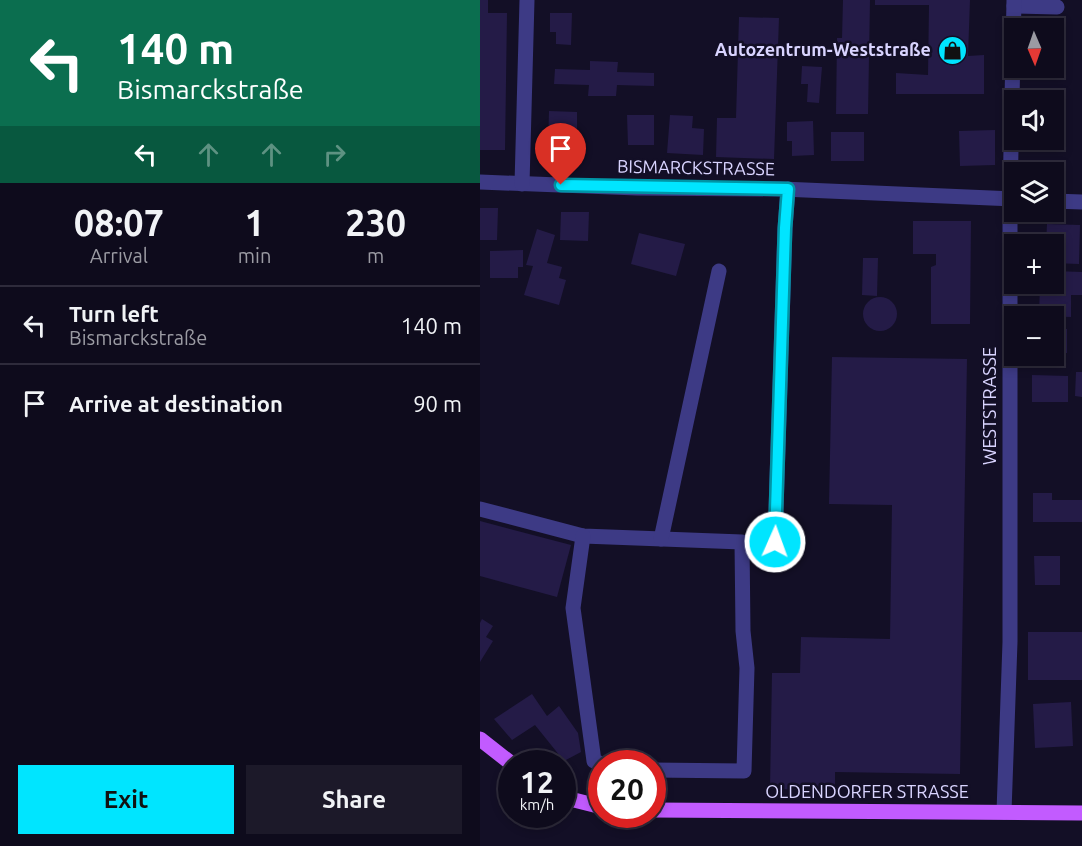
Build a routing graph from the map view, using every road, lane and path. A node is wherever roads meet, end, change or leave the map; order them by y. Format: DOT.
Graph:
graph roads {
  1 [pos="527,0"];
  2 [pos="1014,3"];
  3 [pos="1057,8"];
  4 [pos="1012,162"];
  5 [pos="480,182"];
  6 [pos="522,184"];
  7 [pos="788,189"];
  8 [pos="1004,199"];
  9 [pos="1064,201"];
  10 [pos="1082,202"];
  11 [pos="1012,222"];
  12 [pos="719,271"];
  13 [pos="480,509"];
  14 [pos="583,536"];
  15 [pos="661,538"];
  16 [pos="775,542"];
  17 [pos="480,739"];
  18 [pos="592,750"];
  19 [pos="498,753"];
  20 [pos="666,770"];
  21 [pos="666,810"];
  22 [pos="1004,812"];
  23 [pos="1082,813"];
  1 -- 6 [label="street"];
  2 -- 3 [label="street"];
  2 -- 4 [label="street, WESTSTRASSE"];
  5 -- 6 [label="street, BISMARCKSTRASSE"];
  6 -- 7 [label="street, BISMARCKSTRASSE"];
  7 -- 8 [label="street, BISMARCKSTRASSE"];
  7 -- 16 [label="street"];
  9 -- 10 [label="street"];
  11 -- 22 [label="street, WESTSTRASSE"];
  12 -- 15 [label="street"];
  13 -- 14 [label="street"];
  14 -- 15 [label="street"];
  14 -- 18 [label="street"];
  15 -- 20 [label="street"];
  17 -- 19 [label="main road"];
  21 -- 22 [label="main road, OLDENDORFER STRASSE"];
  22 -- 23 [label="main road, OLDENDORFER STRASSE"];
}
